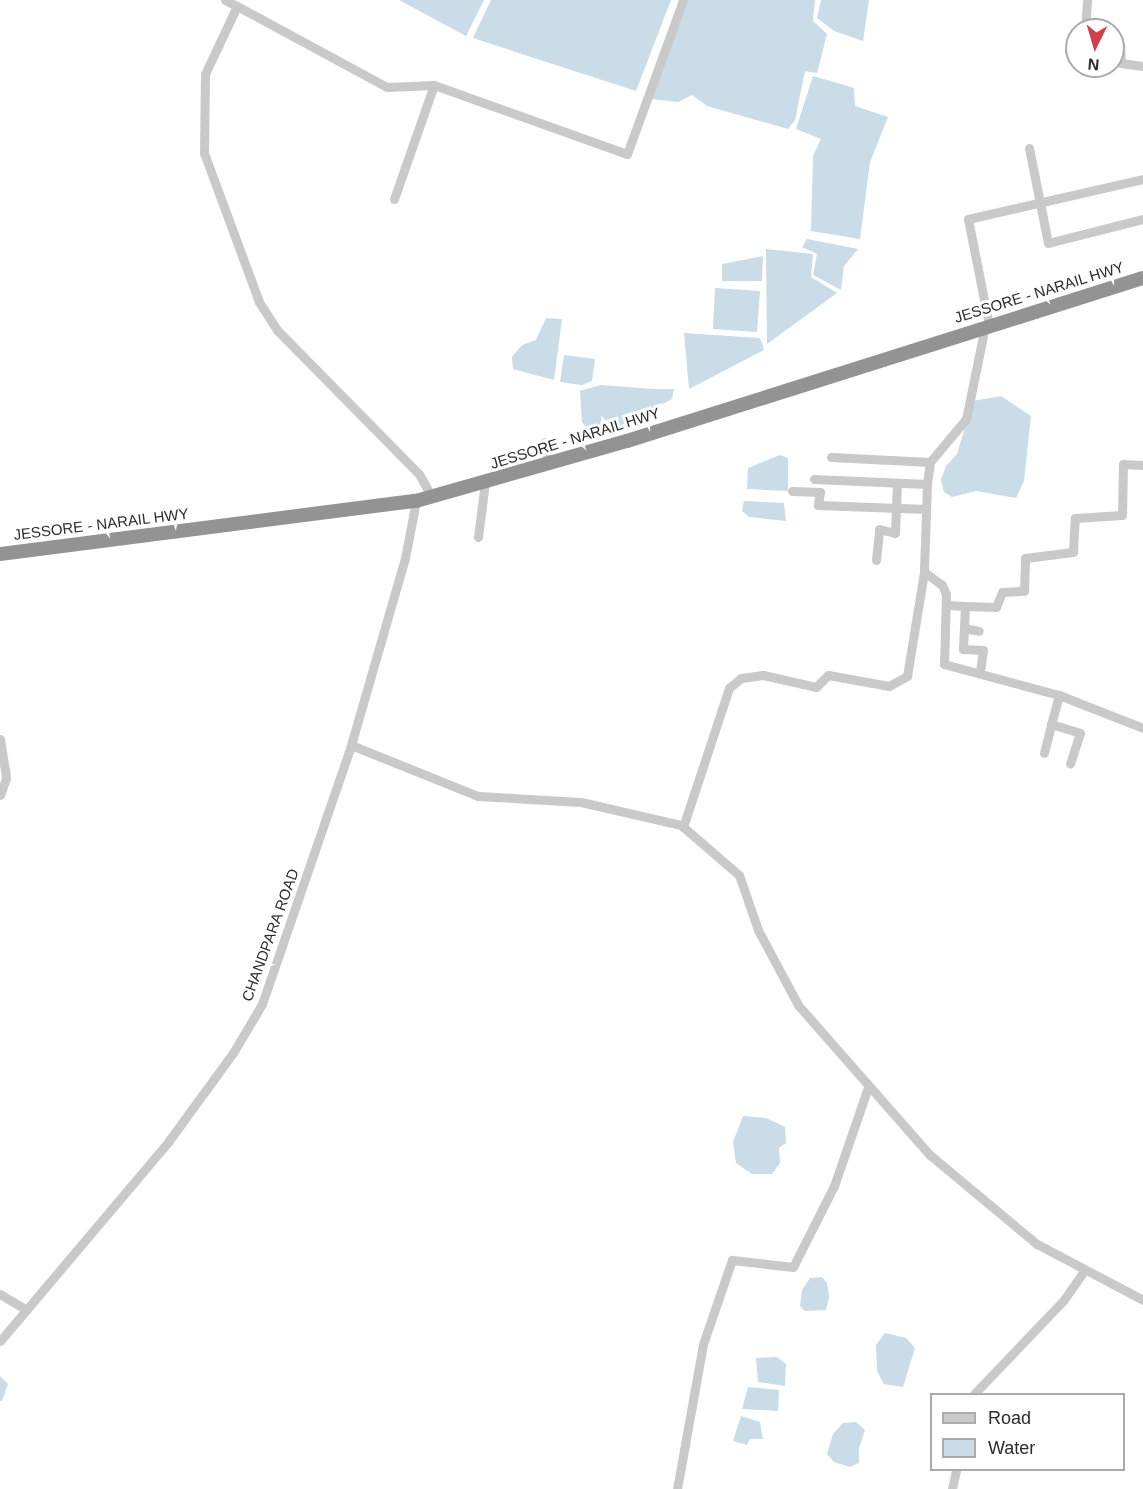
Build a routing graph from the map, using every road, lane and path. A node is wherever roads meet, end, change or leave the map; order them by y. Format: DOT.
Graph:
graph roads {
  1 [pos="225,0"];
  2 [pos="683,0"];
  3 [pos="1087,0"];
  4 [pos="237,6"];
  5 [pos="1086,18"];
  6 [pos="1125,64"];
  7 [pos="1143,66"];
  8 [pos="434,85"];
  9 [pos="1029,148"];
  10 [pos="1143,179"];
  11 [pos="394,199"];
  12 [pos="1038,202"];
  13 [pos="1143,219"];
  14 [pos="1143,278"];
  15 [pos="987,325"];
  16 [pos="545,442"];
  17 [pos="831,456"];
  18 [pos="930,462"];
  19 [pos="547,464"];
  20 [pos="1143,465"];
  21 [pos="814,479"];
  22 [pos="485,482"];
  23 [pos="897,483"];
  24 [pos="927,484"];
  25 [pos="792,491"];
  26 [pos="432,497"];
  27 [pos="416,501"];
  28 [pos="879,507"];
  29 [pos="896,508"];
  30 [pos="926,509"];
  31 [pos="879,529"];
  32 [pos="478,537"];
  33 [pos="0,554"];
  34 [pos="876,560"];
  35 [pos="924,572"];
  36 [pos="947,605"];
  37 [pos="965,606"];
  38 [pos="964,628"];
  39 [pos="979,631"];
  40 [pos="980,672"];
  41 [pos="1059,695"];
  42 [pos="1051,724"];
  43 [pos="1143,728"];
  44 [pos="0,739"];
  45 [pos="351,745"];
  46 [pos="1044,753"];
  47 [pos="1070,763"];
  48 [pos="0,795"];
  49 [pos="683,826"];
  50 [pos="868,1087"];
  51 [pos="1085,1270"];
  52 [pos="0,1294"];
  53 [pos="1143,1300"];
  54 [pos="27,1310"];
  55 [pos="0,1341"];
  56 [pos="976,1393"];
  57 [pos="956,1471"];
  58 [pos="676,1489"];
  59 [pos="952,1489"];
  1 -- 4 [label="street"];
  2 -- 8 [label="street"];
  3 -- 5 [label="street"];
  4 -- 8 [label="street"];
  4 -- 26 [label="street"];
  6 -- 7 [label="street"];
  8 -- 11 [label="street"];
  9 -- 12 [label="street"];
  10 -- 12 [label="street"];
  12 -- 13 [label="street"];
  12 -- 15 [label="street"];
  14 -- 15 [label="highway, JESSORE - NARAIL HWY"];
  15 -- 18 [label="street"];
  15 -- 19 [label="highway, JESSORE - NARAIL HWY"];
  16 -- 19 [label="street"];
  17 -- 18 [label="street"];
  18 -- 24 [label="street"];
  19 -- 22 [label="highway, JESSORE - NARAIL HWY"];
  20 -- 37 [label="street"];
  21 -- 23 [label="street"];
  22 -- 26 [label="highway, JESSORE - NARAIL HWY"];
  22 -- 32 [label="street"];
  23 -- 24 [label="street"];
  23 -- 29 [label="street"];
  24 -- 30 [label="street"];
  25 -- 28 [label="street"];
  26 -- 27 [label="highway, JESSORE - NARAIL HWY"];
  27 -- 33 [label="highway, JESSORE - NARAIL HWY"];
  27 -- 45 [label="street, CHANDPARA ROAD"];
  28 -- 29 [label="street"];
  28 -- 31 [label="street"];
  29 -- 30 [label="street"];
  29 -- 31 [label="street"];
  30 -- 35 [label="street"];
  31 -- 34 [label="street"];
  35 -- 41 [label="street"];
  35 -- 49 [label="street"];
  36 -- 37 [label="street"];
  37 -- 38 [label="street"];
  38 -- 39 [label="street"];
  38 -- 40 [label="street"];
  41 -- 42 [label="street"];
  41 -- 43 [label="street"];
  42 -- 46 [label="street"];
  42 -- 47 [label="street"];
  44 -- 48 [label="street"];
  45 -- 49 [label="street"];
  45 -- 54 [label="street, CHANDPARA ROAD"];
  49 -- 50 [label="street"];
  50 -- 51 [label="street"];
  50 -- 58 [label="street"];
  51 -- 53 [label="street"];
  51 -- 56 [label="street"];
  52 -- 54 [label="street"];
  54 -- 55 [label="street, CHANDPARA ROAD"];
  57 -- 59 [label="street"];
}
